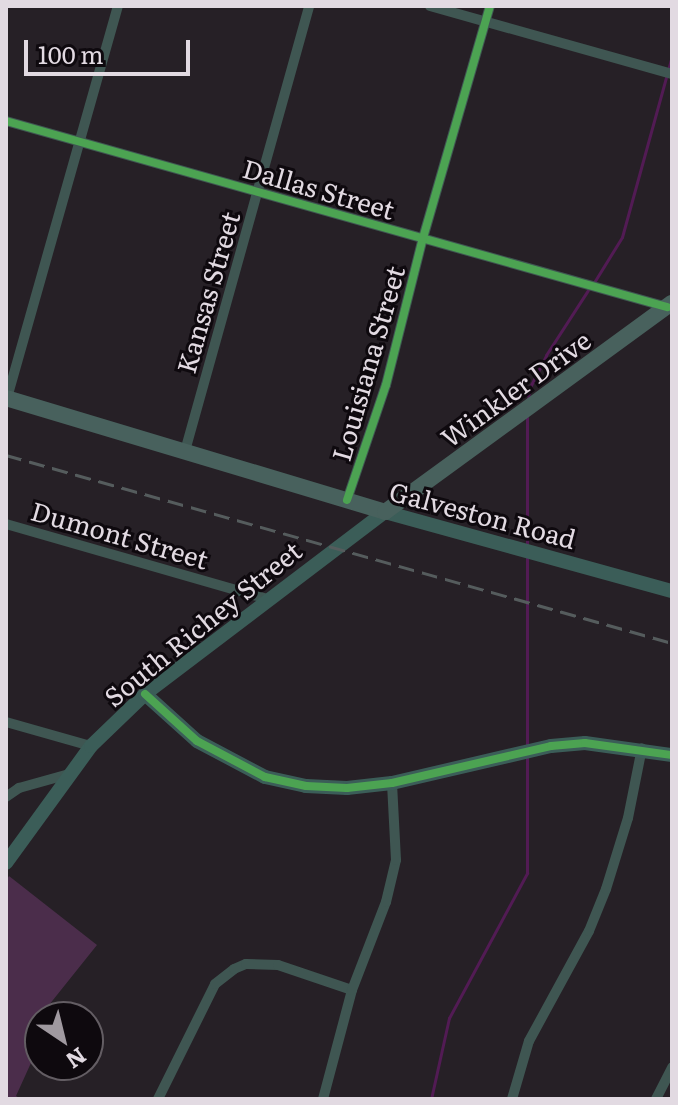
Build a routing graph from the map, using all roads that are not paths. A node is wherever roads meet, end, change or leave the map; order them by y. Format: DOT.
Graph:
graph roads {
  1 [pos="118,6"];
  2 [pos="309,6"];
  3 [pos="430,6"];
  4 [pos="490,6"];
  5 [pos="486,22"];
  6 [pos="672,74"];
  7 [pos="6,121"];
  8 [pos="80,142"];
  9 [pos="257,192"];
  10 [pos="423,238"];
  11 [pos="669,305"];
  12 [pos="7,398"];
  13 [pos="185,451"];
  14 [pos="347,500"];
  15 [pos="385,512"];
  16 [pos="6,524"];
  17 [pos="672,591"];
  18 [pos="268,599"];
  19 [pos="145,694"];
  20 [pos="6,722"];
  21 [pos="91,746"];
  22 [pos="642,748"];
  23 [pos="672,755"];
  24 [pos="69,774"];
  25 [pos="392,783"];
  26 [pos="6,797"];
  27 [pos="6,863"];
  28 [pos="352,990"];
  29 [pos="672,1067"];
  30 [pos="158,1099"];
  31 [pos="323,1099"];
  32 [pos="512,1099"];
  33 [pos="656,1099"];
  1 -- 8 [label="street"];
  2 -- 9 [label="street, Kansas Street"];
  3 -- 5 [label="street"];
  4 -- 5 [label="street, Louisiana Street"];
  5 -- 6 [label="street"];
  5 -- 10 [label="street, Louisiana Street"];
  7 -- 8 [label="street, Dallas Street"];
  8 -- 9 [label="street, Dallas Street"];
  8 -- 12 [label="street"];
  9 -- 10 [label="street, Dallas Street"];
  9 -- 13 [label="street, Kansas Street"];
  10 -- 11 [label="street, Dallas Street"];
  10 -- 14 [label="street, Louisiana Street"];
  11 -- 15 [label="main road, Winkler Drive"];
  12 -- 13 [label="main road, Galveston Road"];
  13 -- 14 [label="main road, Galveston Road"];
  14 -- 15 [label="main road, Galveston Road"];
  15 -- 17 [label="main road, Galveston Road"];
  15 -- 18 [label="main road, South Richey Street"];
  16 -- 18 [label="street, Dumont Street"];
  18 -- 19 [label="main road, South Richey Street"];
  19 -- 21 [label="main road, South Richey Street"];
  19 -- 25 [label="main road"];
  20 -- 21 [label="street"];
  21 -- 24 [label="main road, South Richey Street"];
  22 -- 23 [label="main road"];
  22 -- 25 [label="main road"];
  22 -- 32 [label="street"];
  24 -- 26 [label="street"];
  24 -- 27 [label="main road, South Richey Street"];
  25 -- 28 [label="street"];
  28 -- 30 [label="street"];
  28 -- 31 [label="street"];
  29 -- 33 [label="street"];
}
